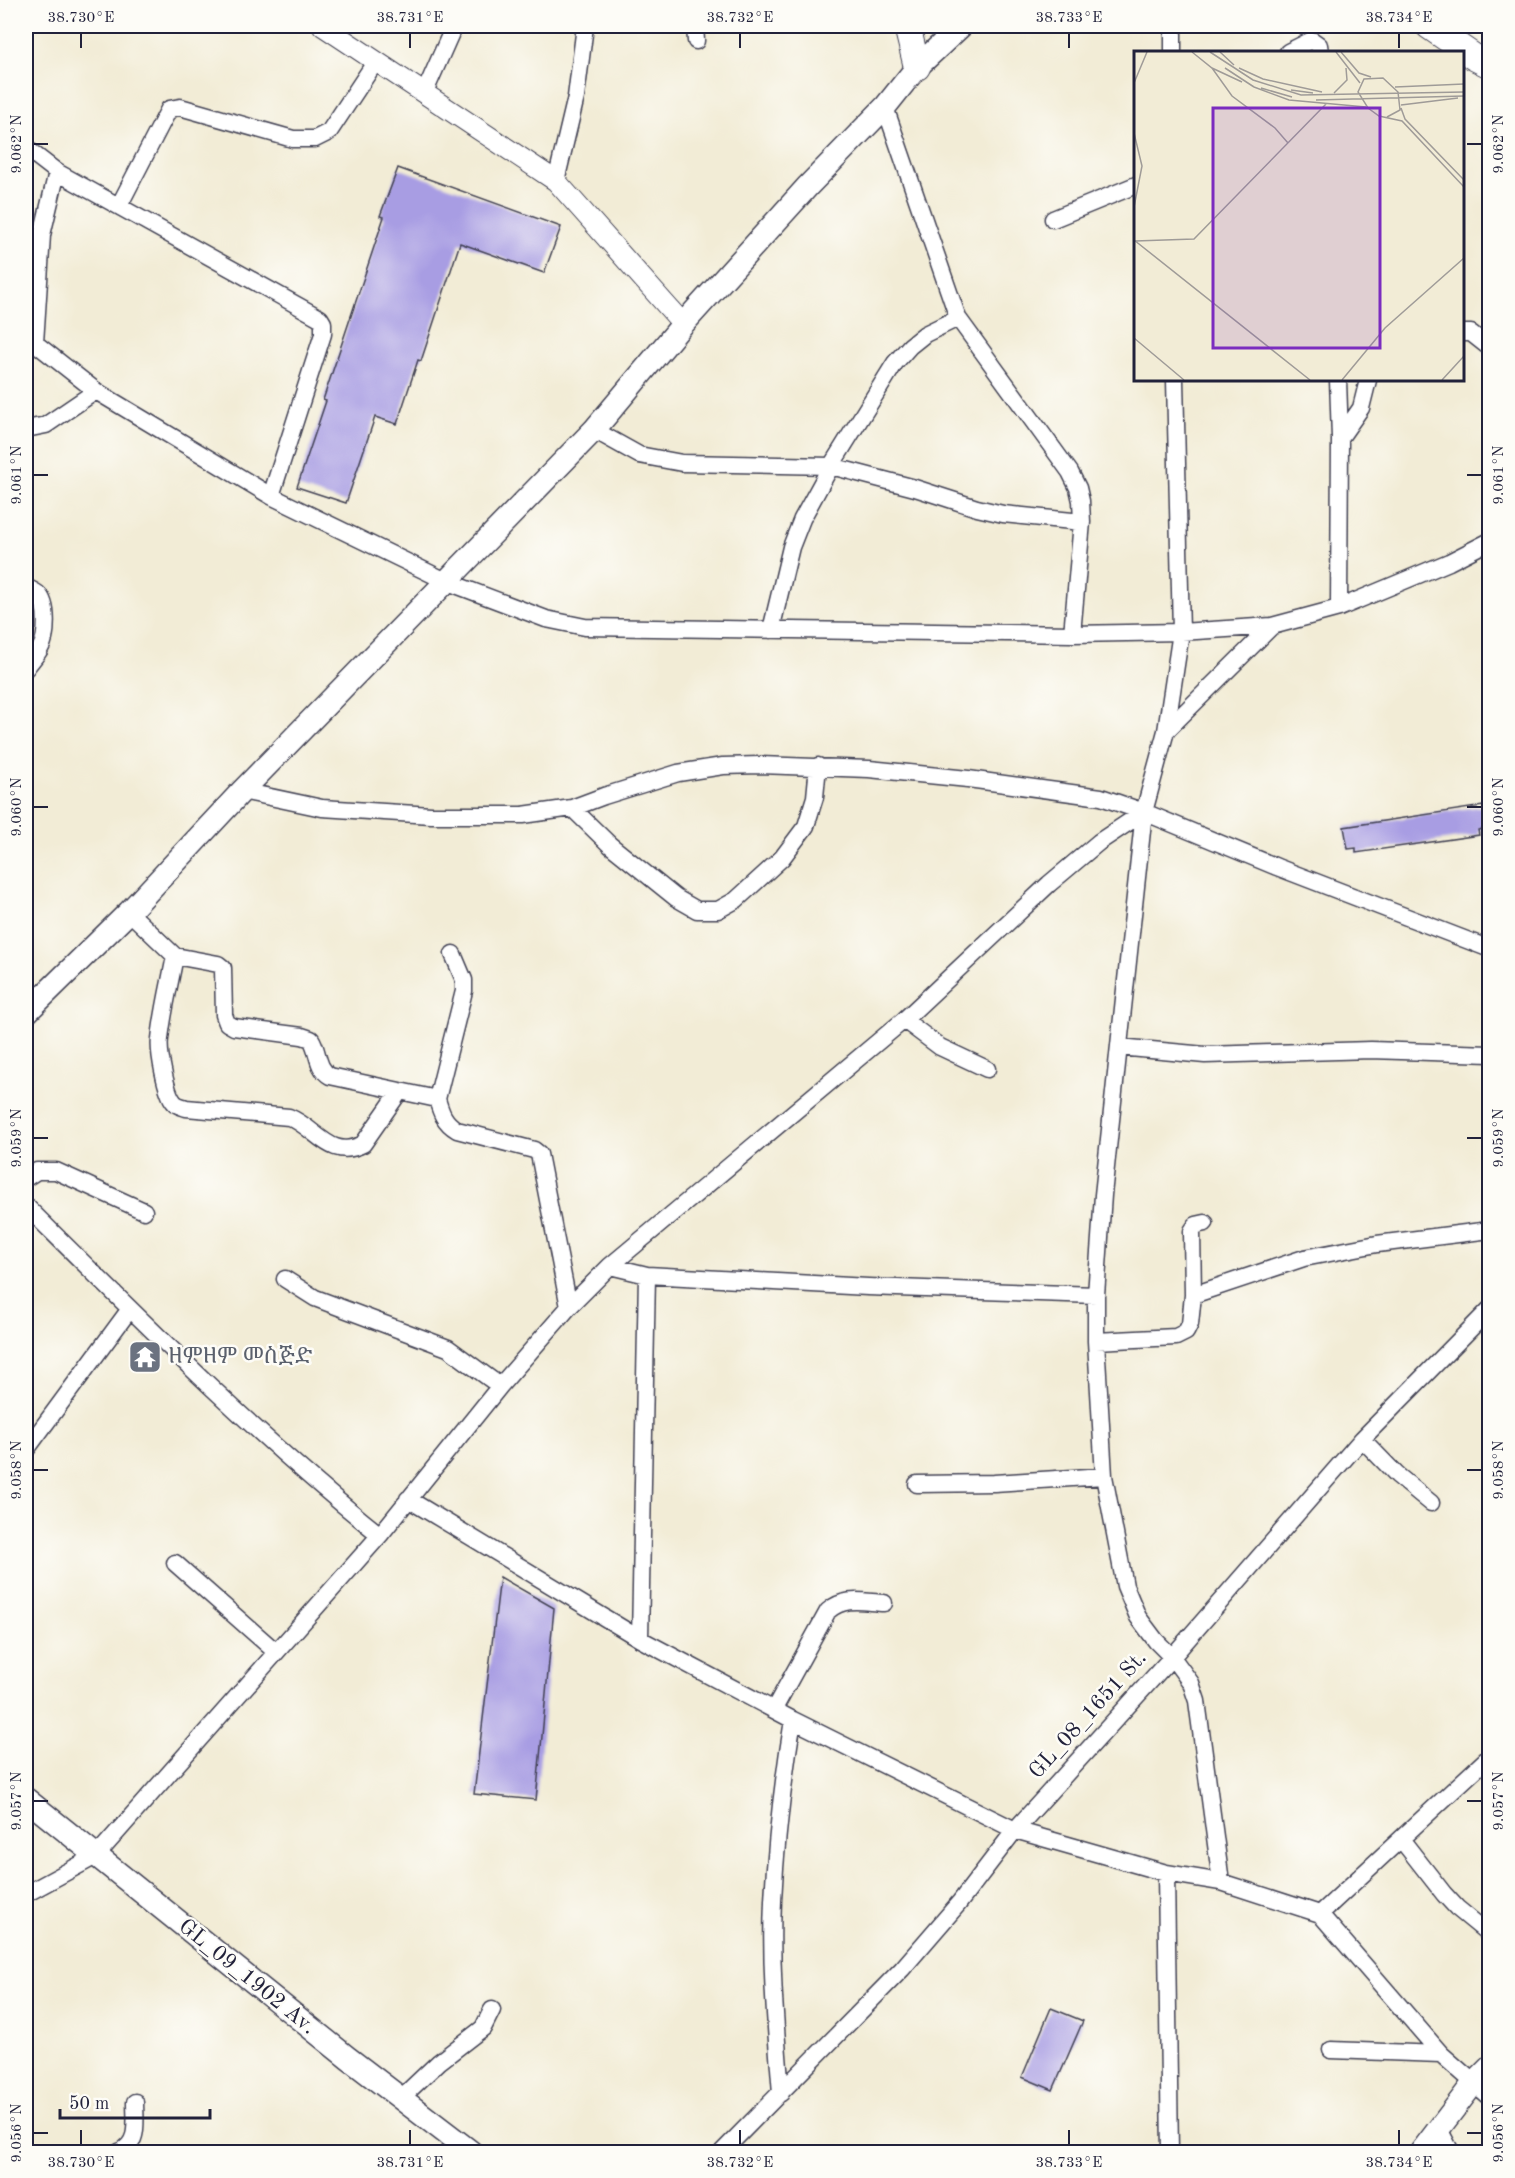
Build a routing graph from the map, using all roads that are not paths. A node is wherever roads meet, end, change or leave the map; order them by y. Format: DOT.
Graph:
graph roads {
  1 [pos="323,26"];
  2 [pos="454,26"];
  3 [pos="585,26"];
  4 [pos="907,26"];
  5 [pos="961,26"];
  6 [pos="1173,26"];
  7 [pos="1428,26"];
  8 [pos="1173,51"];
  9 [pos="1290,51"];
  10 [pos="1320,51"];
  11 [pos="376,61"];
  12 [pos="1490,65"];
  13 [pos="917,67"];
  14 [pos="424,94"];
  15 [pos="885,107"];
  16 [pos="26,148"];
  17 [pos="57,172"];
  18 [pos="556,181"];
  19 [pos="1134,186"];
  20 [pos="119,206"];
  21 [pos="1053,219"];
  22 [pos="958,318"];
  23 [pos="683,324"];
  24 [pos="1464,333"];
  25 [pos="31,341"];
  26 [pos="1490,348"];
  27 [pos="1175,381"];
  28 [pos="1338,381"];
  29 [pos="1368,381"];
  30 [pos="96,391"];
  31 [pos="26,429"];
  32 [pos="594,430"];
  33 [pos="1340,438"];
  34 [pos="831,466"];
  35 [pos="271,496"];
  36 [pos="1082,522"];
  37 [pos="1490,541"];
  38 [pos="448,582"];
  39 [pos="26,587"];
  40 [pos="1339,608"];
  41 [pos="1272,626"];
  42 [pos="771,630"];
  43 [pos="1180,632"];
  44 [pos="1072,634"];
  45 [pos="26,668"];
  46 [pos="1166,731"];
  47 [pos="818,766"];
  48 [pos="242,791"];
  49 [pos="572,808"];
  50 [pos="1144,812"];
  51 [pos="129,912"];
  52 [pos="1490,949"];
  53 [pos="453,954"];
  54 [pos="175,956"];
  55 [pos="26,1013"];
  56 [pos="904,1020"];
  57 [pos="1119,1047"];
  58 [pos="1490,1054"];
  59 [pos="987,1069"];
  60 [pos="400,1091"];
  61 [pos="437,1099"];
  62 [pos="26,1178"];
  63 [pos="26,1206"];
  64 [pos="144,1211"];
  65 [pos="1205,1223"];
  66 [pos="1490,1230"];
  67 [pos="610,1266"];
  68 [pos="647,1275"];
  69 [pos="285,1279"];
  70 [pos="1096,1294"];
  71 [pos="1193,1294"];
  72 [pos="569,1307"];
  73 [pos="130,1309"];
  74 [pos="1490,1309"];
  75 [pos="1096,1341"];
  76 [pos="500,1386"];
  77 [pos="1362,1439"];
  78 [pos="26,1450"];
  79 [pos="1104,1476"];
  80 [pos="917,1484"];
  81 [pos="408,1499"];
  82 [pos="1431,1503"];
  83 [pos="381,1535"];
  84 [pos="175,1563"];
  85 [pos="884,1603"];
  86 [pos="640,1639"];
  87 [pos="276,1652"];
  88 [pos="1172,1657"];
  89 [pos="774,1709"];
  90 [pos="793,1720"];
  91 [pos="1490,1756"];
  92 [pos="26,1799"];
  93 [pos="1015,1830"];
  94 [pos="1401,1839"];
  95 [pos="96,1856"];
  96 [pos="1166,1873"];
  97 [pos="1221,1882"];
  98 [pos="26,1894"];
  99 [pos="1320,1914"];
  100 [pos="1490,1935"];
  101 [pos="492,2010"];
  102 [pos="1331,2050"];
  103 [pos="1441,2054"];
  104 [pos="1490,2067"];
  105 [pos="1481,2090"];
  106 [pos="781,2093"];
  107 [pos="401,2098"];
  108 [pos="135,2102"];
  109 [pos="1438,2129"];
  110 [pos="118,2152"];
  111 [pos="471,2152"];
  112 [pos="722,2152"];
  113 [pos="1170,2152"];
  114 [pos="1421,2152"];
  115 [pos="1451,2152"];
  1 -- 11 [label="street"];
  2 -- 14 [label="street"];
  3 -- 18 [label="street"];
  4 -- 13 [label="main road"];
  5 -- 13 [label="main road"];
  6 -- 8 [label="street"];
  7 -- 12 [label="main road"];
  9 -- 10 [label="street"];
  11 -- 14 [label="street"];
  11 -- 20 [label="street"];
  13 -- 15 [label="main road"];
  14 -- 18 [label="street"];
  15 -- 22 [label="street"];
  15 -- 23 [label="main road"];
  16 -- 17 [label="street"];
  17 -- 20 [label="street"];
  17 -- 25 [label="street"];
  18 -- 23 [label="street"];
  19 -- 21 [label="street"];
  20 -- 35 [label="street"];
  22 -- 34 [label="street"];
  22 -- 36 [label="street"];
  23 -- 32 [label="main road"];
  24 -- 26 [label="street"];
  25 -- 30 [label="street"];
  27 -- 43 [label="street"];
  28 -- 33 [label="street"];
  29 -- 33 [label="street"];
  30 -- 31 [label="street"];
  30 -- 35 [label="street"];
  32 -- 34 [label="street"];
  32 -- 38 [label="main road"];
  33 -- 40 [label="street"];
  34 -- 36 [label="street"];
  34 -- 42 [label="street"];
  35 -- 38 [label="street"];
  36 -- 44 [label="street"];
  37 -- 40 [label="street"];
  38 -- 42 [label="street"];
  38 -- 48 [label="main road"];
  39 -- 45 [label="street"];
  40 -- 41 [label="street"];
  41 -- 43 [label="street"];
  41 -- 46 [label="street"];
  42 -- 44 [label="street"];
  43 -- 44 [label="street"];
  43 -- 46 [label="street"];
  46 -- 50 [label="street"];
  47 -- 49 [label="street"];
  47 -- 49 [label="street"];
  47 -- 50 [label="street"];
  48 -- 49 [label="street"];
  48 -- 51 [label="main road"];
  50 -- 52 [label="street"];
  50 -- 56 [label="street"];
  50 -- 57 [label="street"];
  51 -- 54 [label="street"];
  51 -- 55 [label="main road"];
  53 -- 61 [label="street"];
  54 -- 60 [label="street"];
  54 -- 60 [label="street"];
  56 -- 59 [label="street"];
  56 -- 67 [label="street"];
  57 -- 58 [label="street"];
  57 -- 70 [label="street"];
  60 -- 61 [label="street"];
  61 -- 72 [label="street"];
  62 -- 64 [label="street"];
  63 -- 73 [label="street"];
  65 -- 71 [label="street"];
  66 -- 71 [label="street"];
  67 -- 68 [label="street"];
  67 -- 72 [label="street"];
  68 -- 70 [label="street"];
  68 -- 86 [label="street"];
  69 -- 76 [label="street"];
  70 -- 75 [label="street"];
  71 -- 75 [label="street"];
  72 -- 76 [label="street"];
  73 -- 78 [label="street"];
  73 -- 83 [label="street"];
  74 -- 77 [label="street, GL_08_1651 St."];
  75 -- 79 [label="street"];
  76 -- 81 [label="street"];
  77 -- 82 [label="street"];
  77 -- 88 [label="street, GL_08_1651 St."];
  79 -- 80 [label="street"];
  79 -- 88 [label="street"];
  81 -- 83 [label="street"];
  81 -- 86 [label="street"];
  83 -- 87 [label="street"];
  84 -- 87 [label="street"];
  85 -- 89 [label="street"];
  86 -- 89 [label="street"];
  87 -- 95 [label="street"];
  88 -- 93 [label="street, GL_08_1651 St."];
  88 -- 97 [label="street"];
  89 -- 90 [label="street"];
  90 -- 93 [label="street"];
  90 -- 106 [label="street"];
  91 -- 94 [label="street"];
  92 -- 95 [label="main road, GL_09_1902 Av."];
  93 -- 96 [label="street"];
  93 -- 106 [label="street, GL_08_1651 St."];
  94 -- 99 [label="street"];
  94 -- 100 [label="street"];
  95 -- 98 [label="street"];
  95 -- 107 [label="main road, GL_09_1902 Av."];
  96 -- 97 [label="street"];
  96 -- 113 [label="street"];
  97 -- 99 [label="street"];
  99 -- 103 [label="street"];
  101 -- 107 [label="street"];
  102 -- 103 [label="street"];
  103 -- 105 [label="street"];
  104 -- 105 [label="main road"];
  105 -- 109 [label="main road"];
  106 -- 112 [label="street, GL_08_1651 St."];
  107 -- 111 [label="main road, GL_09_1902 Av."];
  108 -- 110 [label="street"];
  109 -- 114 [label="main road"];
  109 -- 115 [label="street"];
}
